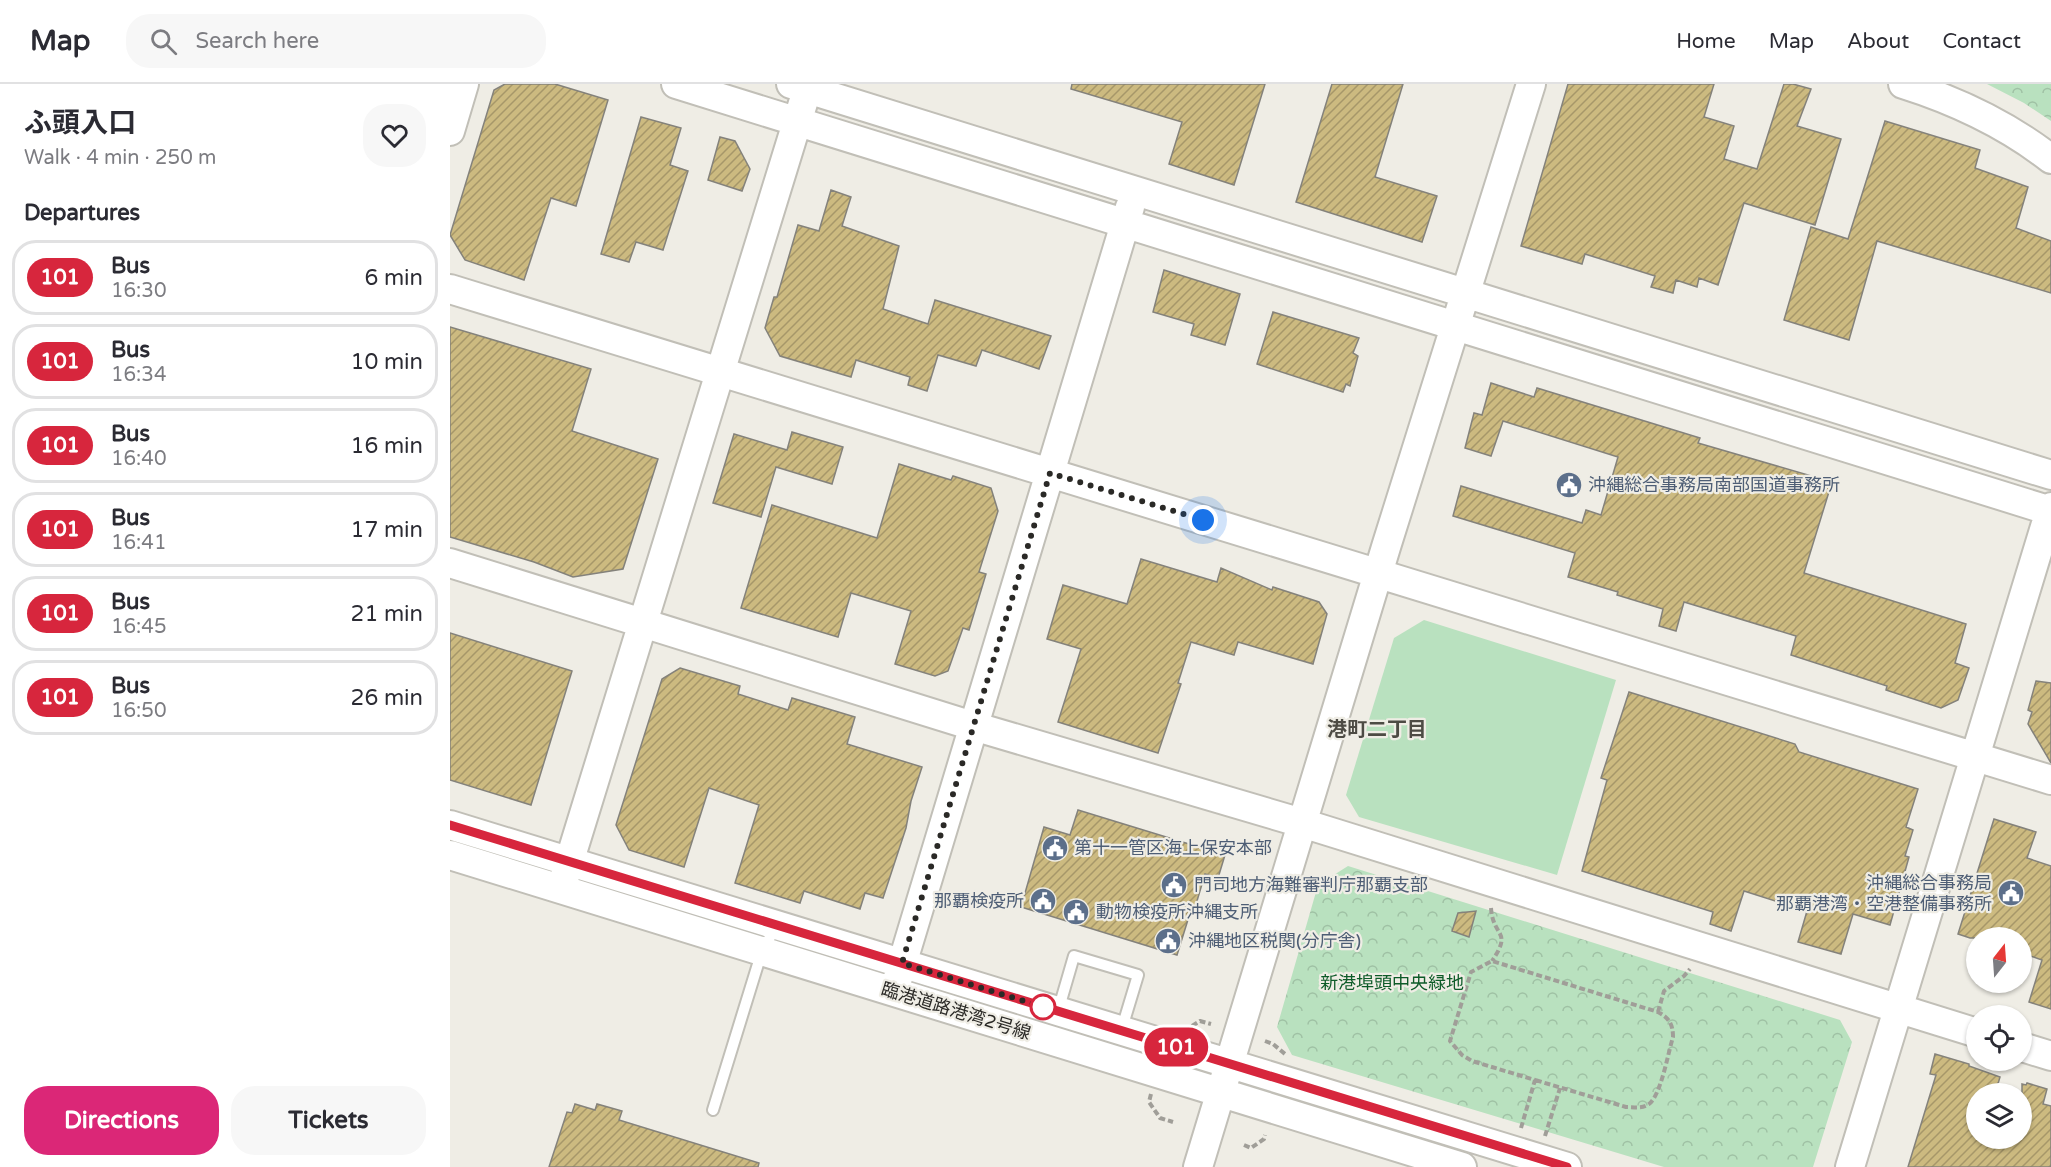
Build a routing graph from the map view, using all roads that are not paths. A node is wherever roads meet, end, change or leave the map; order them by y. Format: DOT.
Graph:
graph roads {
  1 [pos="464,84"];
  2 [pos="676,84"];
  3 [pos="1531,84"];
  4 [pos="1903,84"];
  5 [pos="802,86"];
  6 [pos="797,122"];
  7 [pos="450,131"];
  8 [pos="2051,159"];
  9 [pos="1135,190"];
  10 [pos="1125,223"];
  11 [pos="450,289"];
  12 [pos="1466,292"];
  13 [pos="1455,326"];
  14 [pos="720,372"];
  15 [pos="1050,473"];
  16 [pos="2051,474"];
  17 [pos="2051,509"];
  18 [pos="450,563"];
  19 [pos="1378,574"];
  20 [pos="642,623"];
  21 [pos="973,726"];
  22 [pos="1975,757"];
  23 [pos="2051,780"];
  24 [pos="1302,823"];
  25 [pos="450,825"];
  26 [pos="450,855"];
  27 [pos="570,861"];
  28 [pos="561,889"];
  29 [pos="777,925"];
  30 [pos="762,951"];
  31 [pos="902,963"];
  32 [pos="893,992"];
  33 [pos="1898,1008"];
  34 [pos="1058,1011"];
  35 [pos="1121,1030"];
  36 [pos="1966,1030"];
  37 [pos="2032,1050"];
  38 [pos="2051,1056"];
  39 [pos="1229,1064"];
  40 [pos="1220,1093"];
  41 [pos="713,1110"];
  42 [pos="1198,1167"];
  43 [pos="1462,1167"];
  44 [pos="1567,1167"];
  45 [pos="1850,1167"];
  1 -- 7 [label="street"];
  2 -- 6 [label="street"];
  3 -- 12 [label="street"];
  4 -- 8 [label="street"];
  5 -- 6 [label="street"];
  5 -- 9 [label="street"];
  6 -- 10 [label="street"];
  6 -- 14 [label="street"];
  9 -- 10 [label="street"];
  9 -- 12 [label="street"];
  10 -- 13 [label="street"];
  10 -- 15 [label="street"];
  11 -- 14 [label="street"];
  12 -- 13 [label="street"];
  12 -- 16 [label="street"];
  13 -- 17 [label="street"];
  13 -- 19 [label="street"];
  14 -- 15 [label="street"];
  14 -- 20 [label="street"];
  15 -- 19 [label="street"];
  15 -- 21 [label="street"];
  17 -- 22 [label="street"];
  18 -- 20 [label="street"];
  19 -- 22 [label="street"];
  19 -- 24 [label="street"];
  20 -- 21 [label="street"];
  20 -- 27 [label="street"];
  21 -- 24 [label="street"];
  21 -- 31 [label="street"];
  22 -- 23 [label="street"];
  22 -- 33 [label="street"];
  24 -- 33 [label="street"];
  24 -- 39 [label="street"];
  25 -- 27 [label="street, 臨港道路港湾2号線"];
  26 -- 28 [label="street, 臨港道路港湾2号線"];
  27 -- 28 [label="street"];
  27 -- 29 [label="street, 臨港道路港湾2号線"];
  28 -- 30 [label="street, 臨港道路港湾2号線"];
  29 -- 30 [label="lane"];
  29 -- 31 [label="street, 臨港道路港湾2号線"];
  30 -- 32 [label="street, 臨港道路港湾2号線"];
  30 -- 41 [label="lane"];
  31 -- 32 [label="street"];
  31 -- 34 [label="street, 臨港道路港湾2号線"];
  32 -- 40 [label="street, 臨港道路港湾2号線"];
  33 -- 36 [label="street"];
  33 -- 45 [label="street"];
  34 -- 35 [label="street, 臨港道路港湾2号線"];
  34 -- 35 [label="lane"];
  35 -- 39 [label="street, 臨港道路港湾2号線"];
  37 -- 38 [label="street"];
  39 -- 40 [label="street"];
  39 -- 44 [label="street, 臨港道路港湾2号線"];
  40 -- 42 [label="street"];
  40 -- 43 [label="street, 臨港道路港湾2号線"];
}
